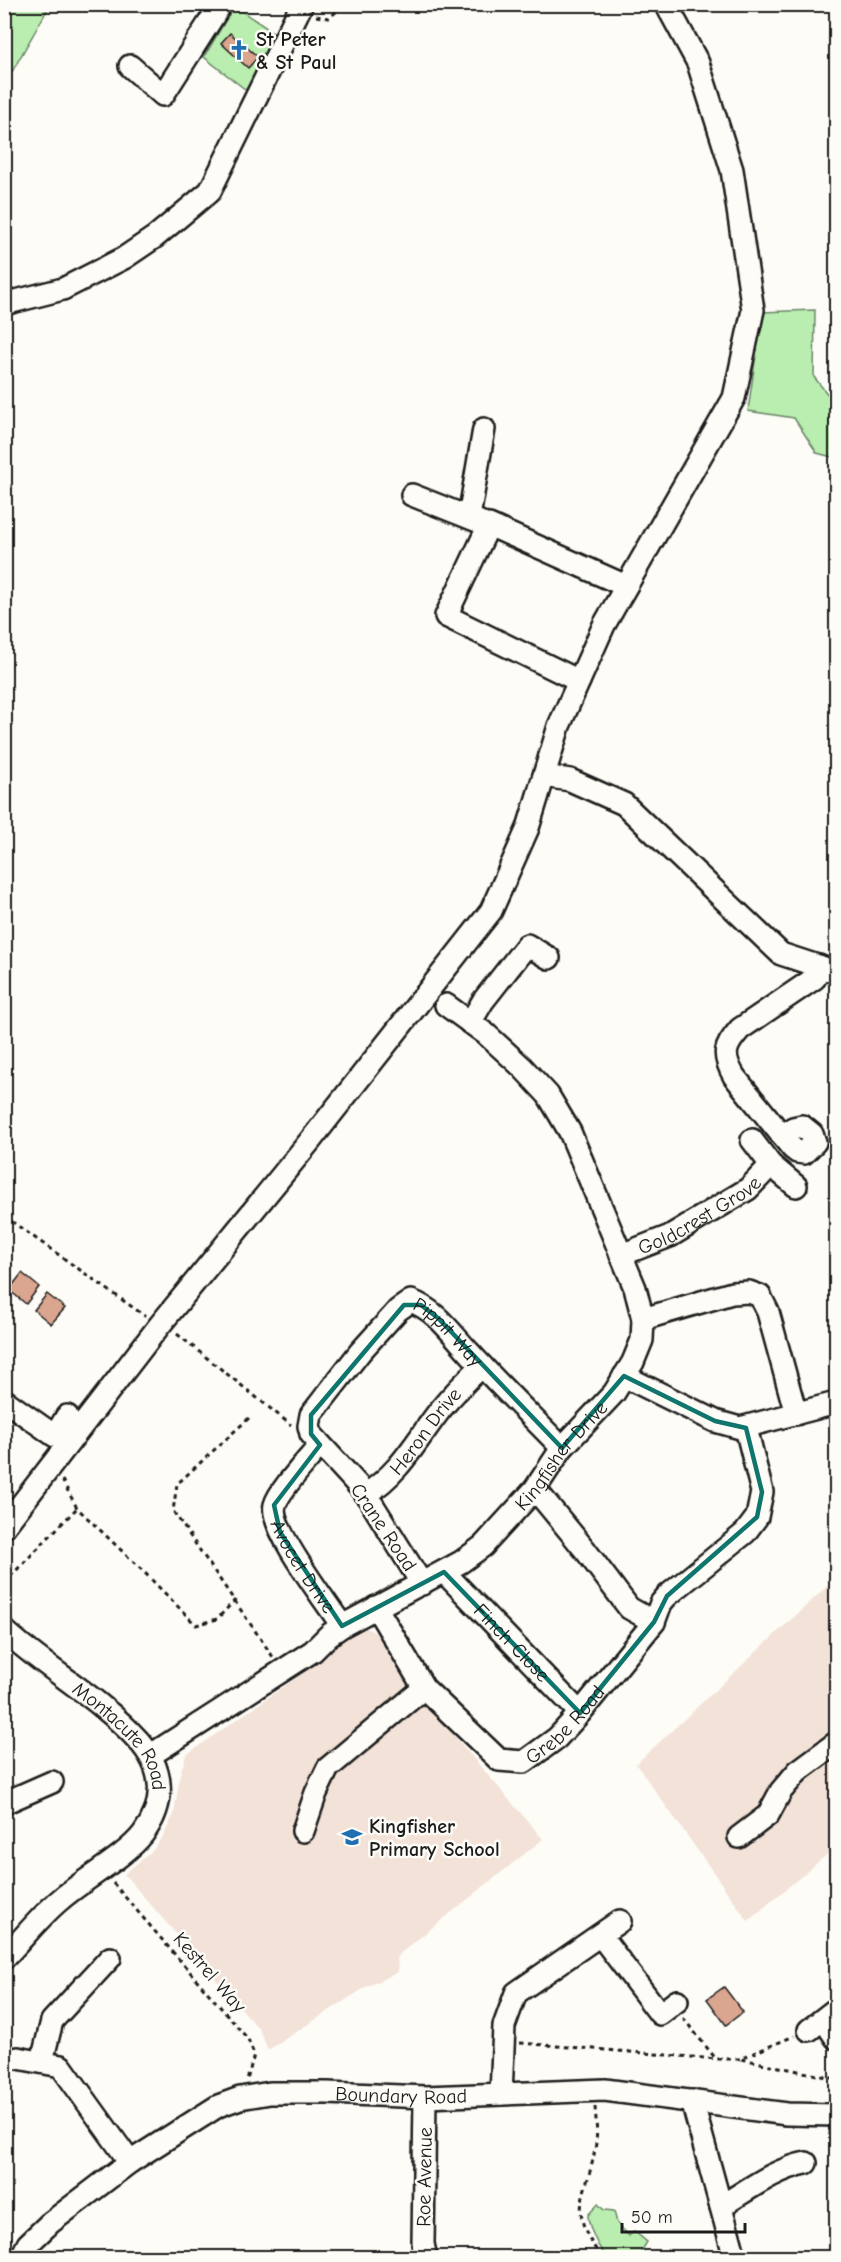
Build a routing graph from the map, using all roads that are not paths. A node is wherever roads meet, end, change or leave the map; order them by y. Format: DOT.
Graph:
graph roads {
  1 [pos="221,4"];
  2 [pos="666,4"];
  3 [pos="300,8"];
  4 [pos="130,66"];
  5 [pos="4,304"];
  6 [pos="484,429"];
  7 [pos="412,495"];
  8 [pos="469,517"];
  9 [pos="489,525"];
  10 [pos="626,586"];
  11 [pos="579,681"];
  12 [pos="544,777"];
  13 [pos="549,958"];
  14 [pos="828,969"];
  15 [pos="446,1005"];
  16 [pos="470,1023"];
  17 [pos="783,1137"];
  18 [pos="752,1140"];
  19 [pos="771,1165"];
  20 [pos="796,1186"];
  21 [pos="621,1255"];
  22 [pos="643,1319"];
  23 [pos="482,1366"];
  24 [pos="624,1377"];
  25 [pos="4,1400"];
  26 [pos="837,1402"];
  27 [pos="796,1414"];
  28 [pos="67,1416"];
  29 [pos="746,1428"];
  30 [pos="55,1436"];
  31 [pos="316,1440"];
  32 [pos="562,1448"];
  33 [pos="535,1489"];
  34 [pos="366,1494"];
  35 [pos="11,1500"];
  36 [pos="4,1527"];
  37 [pos="444,1572"];
  38 [pos="422,1584"];
  39 [pos="376,1607"];
  40 [pos="657,1612"];
  41 [pos="342,1626"];
  42 [pos="4,1630"];
  43 [pos="424,1688"];
  44 [pos="580,1713"];
  45 [pos="837,1743"];
  46 [pos="151,1755"];
  47 [pos="52,1782"];
  48 [pos="4,1803"];
  49 [pos="303,1831"];
  50 [pos="739,1837"];
  51 [pos="621,1921"];
  52 [pos="601,1935"];
  53 [pos="110,1958"];
  54 [pos="4,1959"];
  55 [pos="675,2003"];
  56 [pos="823,2020"];
  57 [pos="837,2038"];
  58 [pos="18,2058"];
  59 [pos="42,2061"];
  60 [pos="501,2094"];
  61 [pos="425,2097"];
  62 [pos="692,2101"];
  63 [pos="837,2115"];
  64 [pos="130,2162"];
  65 [pos="806,2163"];
  66 [pos="721,2206"];
  67 [pos="21,2258"];
  68 [pos="426,2258"];
  69 [pos="735,2258"];
  1 -- 4 [label="street"];
  2 -- 10 [label="street"];
  3 -- 5 [label="street"];
  6 -- 8 [label="street"];
  7 -- 8 [label="street"];
  8 -- 9 [label="street"];
  9 -- 10 [label="street"];
  9 -- 11 [label="street"];
  10 -- 11 [label="street"];
  11 -- 12 [label="street"];
  12 -- 14 [label="street"];
  12 -- 36 [label="street"];
  13 -- 16 [label="street"];
  14 -- 17 [label="street"];
  15 -- 16 [label="street, Kingfisher Drive"];
  16 -- 21 [label="street, Kingfisher Drive"];
  18 -- 19 [label="street, Goldcrest Grove"];
  19 -- 20 [label="street, Goldcrest Grove"];
  19 -- 21 [label="street, Goldcrest Grove"];
  21 -- 22 [label="street, Kingfisher Drive"];
  22 -- 24 [label="street, Kingfisher Drive"];
  22 -- 27 [label="street"];
  23 -- 31 [label="street, Pippit Way"];
  23 -- 32 [label="street, Pippit Way"];
  23 -- 34 [label="street, Heron Drive"];
  24 -- 29 [label="street"];
  24 -- 32 [label="street, Kingfisher Drive"];
  25 -- 30 [label="street"];
  26 -- 27 [label="street"];
  27 -- 29 [label="street"];
  28 -- 30 [label="street"];
  29 -- 40 [label="street, Grebe Road"];
  30 -- 35 [label="street"];
  31 -- 34 [label="street, Crane Road"];
  31 -- 41 [label="street, Avocet Drive"];
  32 -- 33 [label="street, Kingfisher Drive"];
  33 -- 37 [label="street, Kingfisher Drive"];
  33 -- 40 [label="street"];
  34 -- 38 [label="street, Crane Road"];
  37 -- 38 [label="street, Kingfisher Drive"];
  37 -- 44 [label="street, Finch Close"];
  38 -- 39 [label="street, Kingfisher Drive"];
  39 -- 41 [label="street, Kingfisher Drive"];
  39 -- 43 [label="street, Grebe Road"];
  40 -- 44 [label="street, Grebe Road"];
  41 -- 46 [label="street, Kingfisher Drive"];
  42 -- 46 [label="street, Montacute Road"];
  43 -- 44 [label="street, Grebe Road"];
  43 -- 49 [label="street"];
  45 -- 50 [label="street"];
  46 -- 54 [label="street, Montacute Road"];
  47 -- 48 [label="street"];
  51 -- 52 [label="street"];
  52 -- 55 [label="street"];
  52 -- 60 [label="street"];
  53 -- 59 [label="street"];
  56 -- 57 [label="street"];
  58 -- 59 [label="street"];
  59 -- 64 [label="street"];
  60 -- 61 [label="street, Boundary Road"];
  60 -- 62 [label="street, Boundary Road"];
  61 -- 64 [label="street, Boundary Road"];
  61 -- 68 [label="street, Roe Avenue"];
  62 -- 63 [label="street, Boundary Road"];
  62 -- 66 [label="street"];
  64 -- 67 [label="street, Boundary Road"];
  65 -- 66 [label="street"];
  66 -- 69 [label="street"];
}
